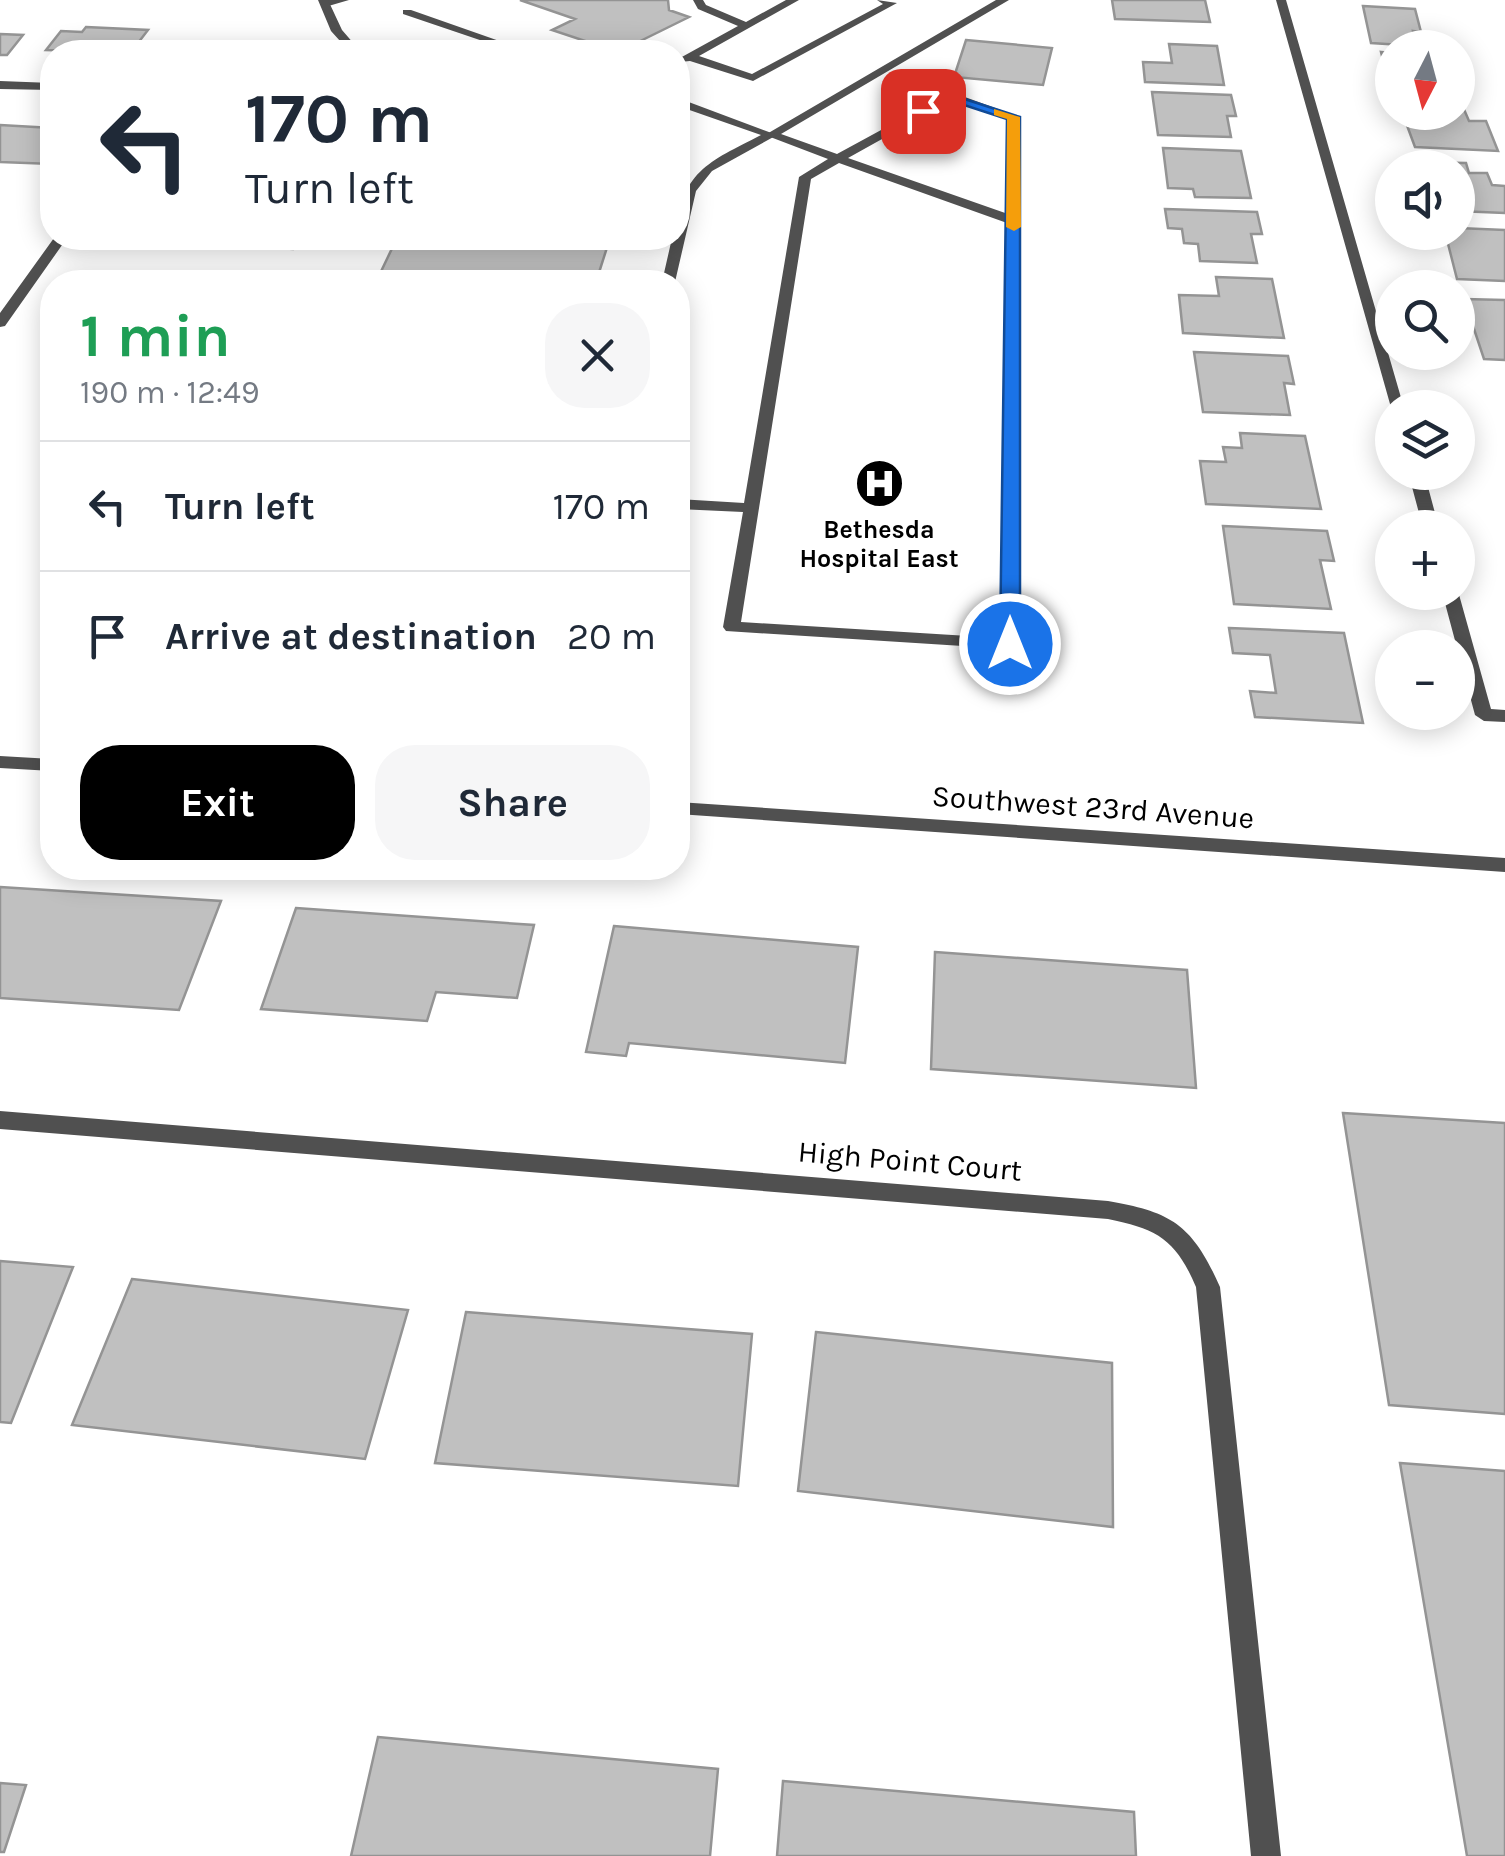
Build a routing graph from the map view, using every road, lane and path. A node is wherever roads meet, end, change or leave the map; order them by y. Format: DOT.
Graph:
graph roads {
  1 [pos="344,0"];
  2 [pos="698,0"];
  3 [pos="794,0"];
  4 [pos="882,0"];
  5 [pos="1004,0"];
  6 [pos="1281,0"];
  7 [pos="324,2"];
  8 [pos="407,12"];
  9 [pos="746,26"];
  10 [pos="345,40"];
  11 [pos="490,40"];
  12 [pos="690,56"];
  13 [pos="690,62"];
  14 [pos="0,85"];
  15 [pos="40,87"];
  16 [pos="690,106"];
  17 [pos="771,134"];
  18 [pos="838,158"];
  19 [pos="690,191"];
  20 [pos="1014,220"];
  21 [pos="52,250"];
  22 [pos="0,323"];
  23 [pos="1392,390"];
  24 [pos="690,505"];
  25 [pos="752,508"];
  26 [pos="1455,610"];
  27 [pos="1505,716"];
  28 [pos="0,762"];
  29 [pos="40,764"];
  30 [pos="690,809"];
  31 [pos="1505,865"];
  32 [pos="0,1120"];
  33 [pos="1266,1856"];
  1 -- 7 [label="street"];
  2 -- 9 [label="street"];
  3 -- 9 [label="street"];
  4 -- 13 [label="street"];
  5 -- 17 [label="street"];
  6 -- 23 [label="street"];
  7 -- 10 [label="street"];
  8 -- 11 [label="street"];
  9 -- 12 [label="street"];
  14 -- 15 [label="street"];
  16 -- 17 [label="street"];
  17 -- 18 [label="street"];
  17 -- 19 [label="street"];
  18 -- 20 [label="street"];
  18 -- 20 [label="street"];
  18 -- 25 [label="street"];
  20 -- 25 [label="street"];
  21 -- 22 [label="street"];
  24 -- 25 [label="street"];
  26 -- 27 [label="street"];
  28 -- 29 [label="street"];
  30 -- 31 [label="street, Southwest 23rd Avenue"];
  32 -- 33 [label="street, High Point Court"];
}
